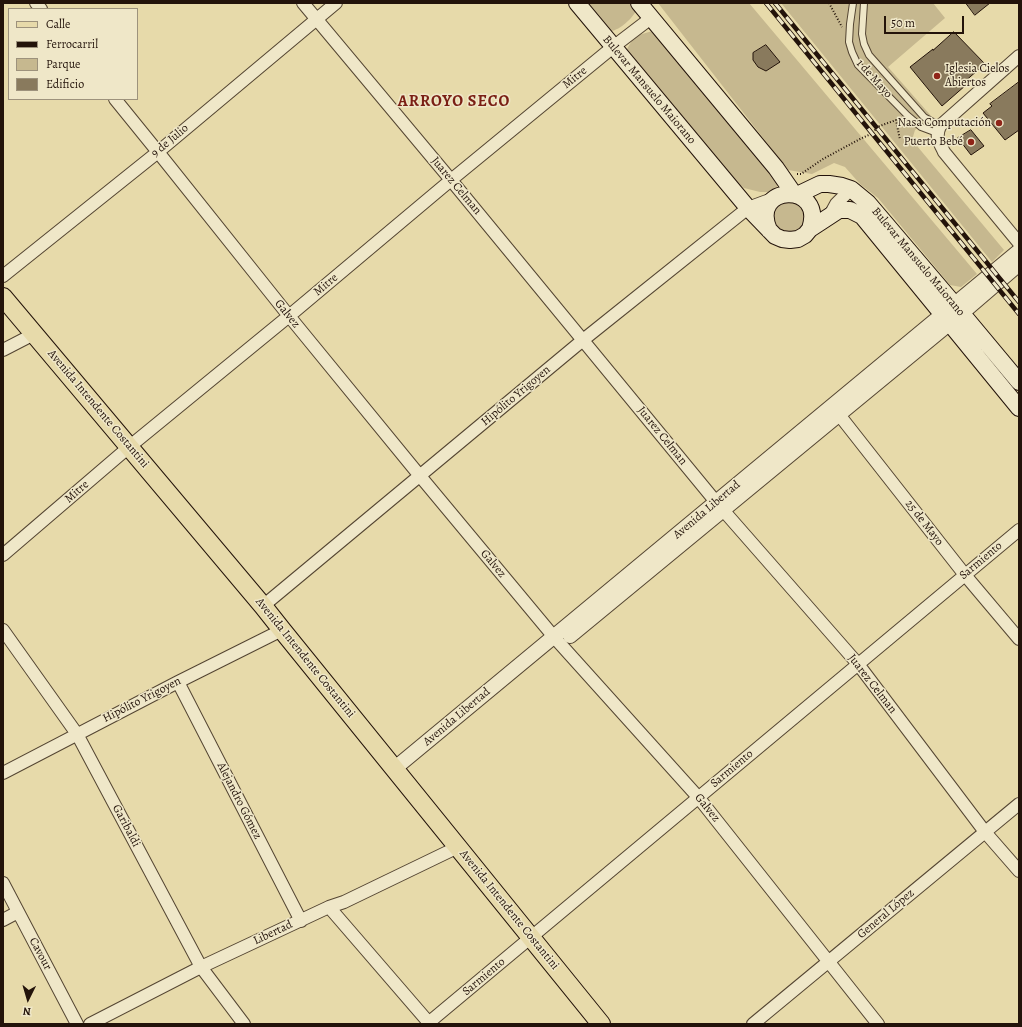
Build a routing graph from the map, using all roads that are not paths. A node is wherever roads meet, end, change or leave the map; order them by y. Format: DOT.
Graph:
graph roads {
  1 [pos="303,3"];
  2 [pos="336,3"];
  3 [pos="577,3"];
  4 [pos="639,3"];
  5 [pos="853,3"];
  6 [pos="864,3"];
  7 [pos="651,18"];
  8 [pos="316,19"];
  9 [pos="613,47"];
  10 [pos="1019,56"];
  11 [pos="116,100"];
  12 [pos="938,134"];
  13 [pos="158,152"];
  14 [pos="782,175"];
  15 [pos="451,180"];
  16 [pos="820,184"];
  17 [pos="851,189"];
  18 [pos="796,194"];
  19 [pos="777,197"];
  20 [pos="748,208"];
  21 [pos="829,216"];
  22 [pos="810,228"];
  23 [pos="769,230"];
  24 [pos="1019,243"];
  25 [pos="1019,251"];
  26 [pos="1019,264"];
  27 [pos="3,276"];
  28 [pos="3,297"];
  29 [pos="952,314"];
  30 [pos="289,316"];
  31 [pos="34,334"];
  32 [pos="583,340"];
  33 [pos="3,350"];
  34 [pos="1019,382"];
  35 [pos="1019,408"];
  36 [pos="835,410"];
  37 [pos="129,447"];
  38 [pos="420,476"];
  39 [pos="720,506"];
  40 [pos="1019,530"];
  41 [pos="3,555"];
  42 [pos="965,575"];
  43 [pos="263,606"];
  44 [pos="3,630"];
  45 [pos="282,630"];
  46 [pos="1019,639"];
  47 [pos="557,640"];
  48 [pos="858,664"];
  49 [pos="178,682"];
  50 [pos="77,734"];
  51 [pos="397,772"];
  52 [pos="3,773"];
  53 [pos="698,797"];
  54 [pos="1019,804"];
  55 [pos="985,832"];
  56 [pos="458,847"];
  57 [pos="1019,872"];
  58 [pos="3,883"];
  59 [pos="330,907"];
  60 [pos="18,912"];
  61 [pos="3,920"];
  62 [pos="301,920"];
  63 [pos="531,938"];
  64 [pos="828,962"];
  65 [pos="201,967"];
  66 [pos="77,1024"];
  67 [pos="90,1024"];
  68 [pos="244,1024"];
  69 [pos="429,1024"];
  70 [pos="601,1024"];
  71 [pos="754,1024"];
  72 [pos="878,1024"];
  1 -- 8 [label="street, Juarez Celman"];
  2 -- 8 [label="street, 9 de Julio"];
  3 -- 9 [label="main road, Bulevar Mansuelo Maiorano"];
  4 -- 7 [label="main road"];
  5 -- 12 [label="lane, 1 de Mayo"];
  6 -- 12 [label="lane, 1 de Mayo"];
  7 -- 9 [label="street, Mitre"];
  7 -- 14 [label="main road"];
  8 -- 13 [label="street, 9 de Julio"];
  8 -- 15 [label="street, Juarez Celman"];
  9 -- 15 [label="street, Mitre"];
  9 -- 20 [label="main road, Bulevar Mansuelo Maiorano"];
  10 -- 12 [label="street"];
  11 -- 13 [label="street, Galvez"];
  12 -- 24 [label="street, 1 de Mayo"];
  13 -- 27 [label="street, 9 de Julio"];
  13 -- 30 [label="street, Galvez"];
  14 -- 16 [label="main road, Bulevar Mansuelo Maiorano"];
  14 -- 18 [label="main road"];
  15 -- 30 [label="street, Mitre"];
  15 -- 32 [label="street, Juarez Celman"];
  16 -- 17 [label="main road, Bulevar Mansuelo Maiorano"];
  16 -- 18 [label="main road"];
  17 -- 21 [label="street"];
  17 -- 29 [label="main road, Bulevar Mansuelo Maiorano"];
  18 -- 19 [label="main road"];
  18 -- 22 [label="main road"];
  19 -- 20 [label="street, Hipólito Yrigoyen"];
  19 -- 23 [label="main road"];
  20 -- 23 [label="main road, Bulevar Mansuelo Maiorano"];
  20 -- 32 [label="street, Hipólito Yrigoyen"];
  21 -- 22 [label="main road, Bulevar Mansuelo Maiorano"];
  21 -- 29 [label="main road, Bulevar Mansuelo Maiorano"];
  22 -- 23 [label="main road, Bulevar Mansuelo Maiorano"];
  25 -- 29 [label="street, Avenida Libertad"];
  26 -- 29 [label="street, Avenida Libertad"];
  28 -- 31 [label="main road, Avenida Intendente Costantini"];
  29 -- 34 [label="main road, Bulevar Mansuelo Maiorano"];
  29 -- 35 [label="main road, Bulevar Mansuelo Maiorano"];
  29 -- 36 [label="street, Avenida Libertad"];
  30 -- 37 [label="street, Mitre"];
  30 -- 38 [label="street, Galvez"];
  31 -- 33 [label="street"];
  31 -- 37 [label="main road, Avenida Intendente Costantini"];
  32 -- 38 [label="street, Hipólito Yrigoyen"];
  32 -- 39 [label="street, Juarez Celman"];
  36 -- 39 [label="street, Avenida Libertad"];
  36 -- 42 [label="street, 25 de Mayo"];
  37 -- 41 [label="street, Mitre"];
  37 -- 43 [label="main road, Avenida Intendente Costantini"];
  38 -- 43 [label="street, Hipólito Yrigoyen"];
  38 -- 47 [label="street, Galvez"];
  39 -- 47 [label="street, Avenida Libertad"];
  39 -- 48 [label="street, Juarez Celman"];
  40 -- 42 [label="street, Sarmiento"];
  42 -- 46 [label="street, 25 de Mayo"];
  42 -- 48 [label="street, Sarmiento"];
  43 -- 45 [label="main road, Avenida Intendente Costantini"];
  44 -- 50 [label="street, Garibaldi"];
  45 -- 49 [label="street, Hipólito Yrigoyen"];
  45 -- 51 [label="main road, Avenida Intendente Costantini"];
  47 -- 51 [label="street, Avenida Libertad"];
  47 -- 53 [label="street, Galvez"];
  48 -- 53 [label="street, Sarmiento"];
  48 -- 55 [label="street, Juarez Celman"];
  49 -- 50 [label="street, Hipólito Yrigoyen"];
  49 -- 62 [label="street, Alejandro Gómez"];
  50 -- 52 [label="street, Hipólito Yrigoyen"];
  50 -- 65 [label="street, Garibaldi"];
  51 -- 56 [label="main road, Avenida Intendente Costantini"];
  53 -- 63 [label="street, Sarmiento"];
  53 -- 64 [label="street, Galvez"];
  54 -- 55 [label="street, General López"];
  55 -- 57 [label="street, Juarez Celman"];
  55 -- 64 [label="street, General López"];
  56 -- 59 [label="street, Libertad"];
  56 -- 63 [label="main road, Avenida Intendente Costantini"];
  58 -- 60 [label="street, Cavour"];
  59 -- 62 [label="street, Libertad"];
  59 -- 69 [label="street"];
  60 -- 61 [label="street"];
  60 -- 66 [label="street, Cavour"];
  62 -- 65 [label="street, Libertad"];
  63 -- 69 [label="street, Sarmiento"];
  63 -- 70 [label="main road, Avenida Intendente Costantini"];
  64 -- 71 [label="street, General López"];
  64 -- 72 [label="street, Galvez"];
  65 -- 67 [label="street, Libertad"];
  65 -- 68 [label="street, Garibaldi"];
}
